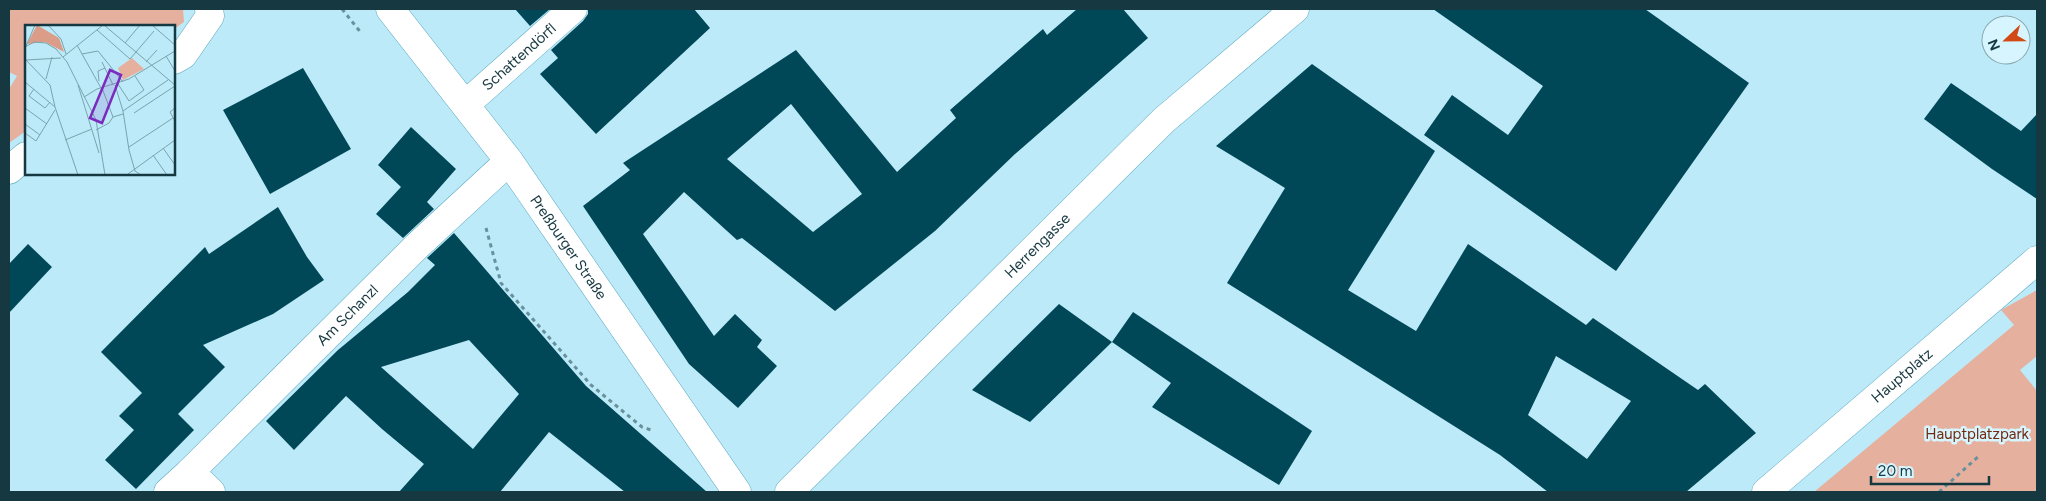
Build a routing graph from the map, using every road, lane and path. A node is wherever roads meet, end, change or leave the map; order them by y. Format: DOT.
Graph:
graph roads {
  1 [pos="209,9"];
  2 [pos="390,9"];
  3 [pos="573,9"];
  4 [pos="1295,9"];
  5 [pos="175,59"];
  6 [pos="466,104"];
  7 [pos="25,157"];
  8 [pos="509,161"];
  9 [pos="9,170"];
  10 [pos="476,191"];
  11 [pos="2037,260"];
  12 [pos="652,430"];
  13 [pos="1980,455"];
  14 [pos="190,472"];
  15 [pos="168,492"];
  16 [pos="211,492"];
  17 [pos="737,492"];
  18 [pos="789,492"];
  19 [pos="1766,492"];
  20 [pos="1939,492"];
  1 -- 5 [label="street"];
  2 -- 6 [label="street, Preßburger Straße"];
  3 -- 6 [label="street, Schattendörfl"];
  4 -- 18 [label="street, Herrengasse"];
  6 -- 8 [label="street, Preßburger Straße"];
  7 -- 9 [label="street"];
  8 -- 10 [label="street, Am Schanzl"];
  8 -- 17 [label="street, Preßburger Straße"];
  10 -- 12 [label="path"];
  10 -- 14 [label="street, Am Schanzl"];
  11 -- 19 [label="street, Hauptplatz"];
  13 -- 20 [label="path"];
  14 -- 15 [label="street, Am Schanzl"];
  14 -- 16 [label="street"];
}
